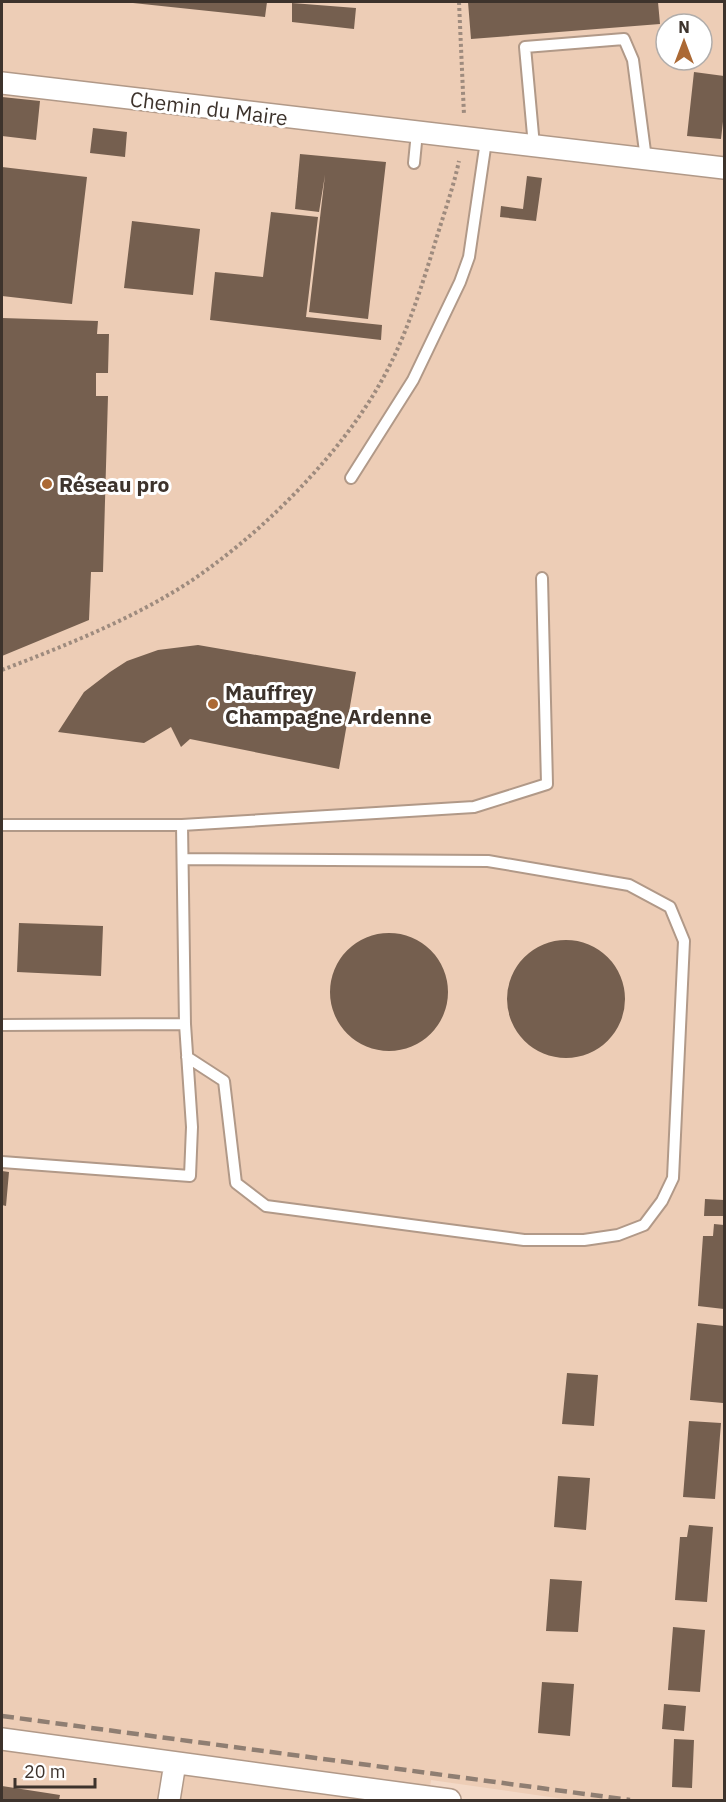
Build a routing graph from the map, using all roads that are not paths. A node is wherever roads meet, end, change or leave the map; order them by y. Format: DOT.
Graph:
graph roads {
  1 [pos="2,83"];
  2 [pos="417,132"];
  3 [pos="486,141"];
  4 [pos="534,146"];
  5 [pos="646,159"];
  6 [pos="414,163"];
  7 [pos="724,168"];
  8 [pos="351,478"];
  9 [pos="542,579"];
  10 [pos="2,825"];
  11 [pos="182,825"];
  12 [pos="183,859"];
  13 [pos="186,1024"];
  14 [pos="2,1026"];
  15 [pos="187,1057"];
  16 [pos="2,1162"];
  17 [pos="2,1739"];
  18 [pos="174,1763"];
  19 [pos="369,1795"];
  20 [pos="170,1800"];
  21 [pos="450,1800"];
  1 -- 2 [label="street, Chemin du Maire"];
  2 -- 3 [label="street, Chemin du Maire"];
  2 -- 6 [label="lane"];
  3 -- 4 [label="street, Chemin du Maire"];
  3 -- 8 [label="lane"];
  4 -- 5 [label="street, Chemin du Maire"];
  4 -- 5 [label="lane"];
  5 -- 7 [label="street, Chemin du Maire"];
  9 -- 11 [label="lane"];
  10 -- 11 [label="lane"];
  11 -- 12 [label="lane"];
  12 -- 13 [label="lane"];
  12 -- 15 [label="lane"];
  13 -- 14 [label="lane"];
  13 -- 15 [label="lane"];
  15 -- 16 [label="lane"];
  17 -- 18 [label="street"];
  18 -- 19 [label="street"];
  18 -- 20 [label="street"];
  19 -- 21 [label="street"];
}
